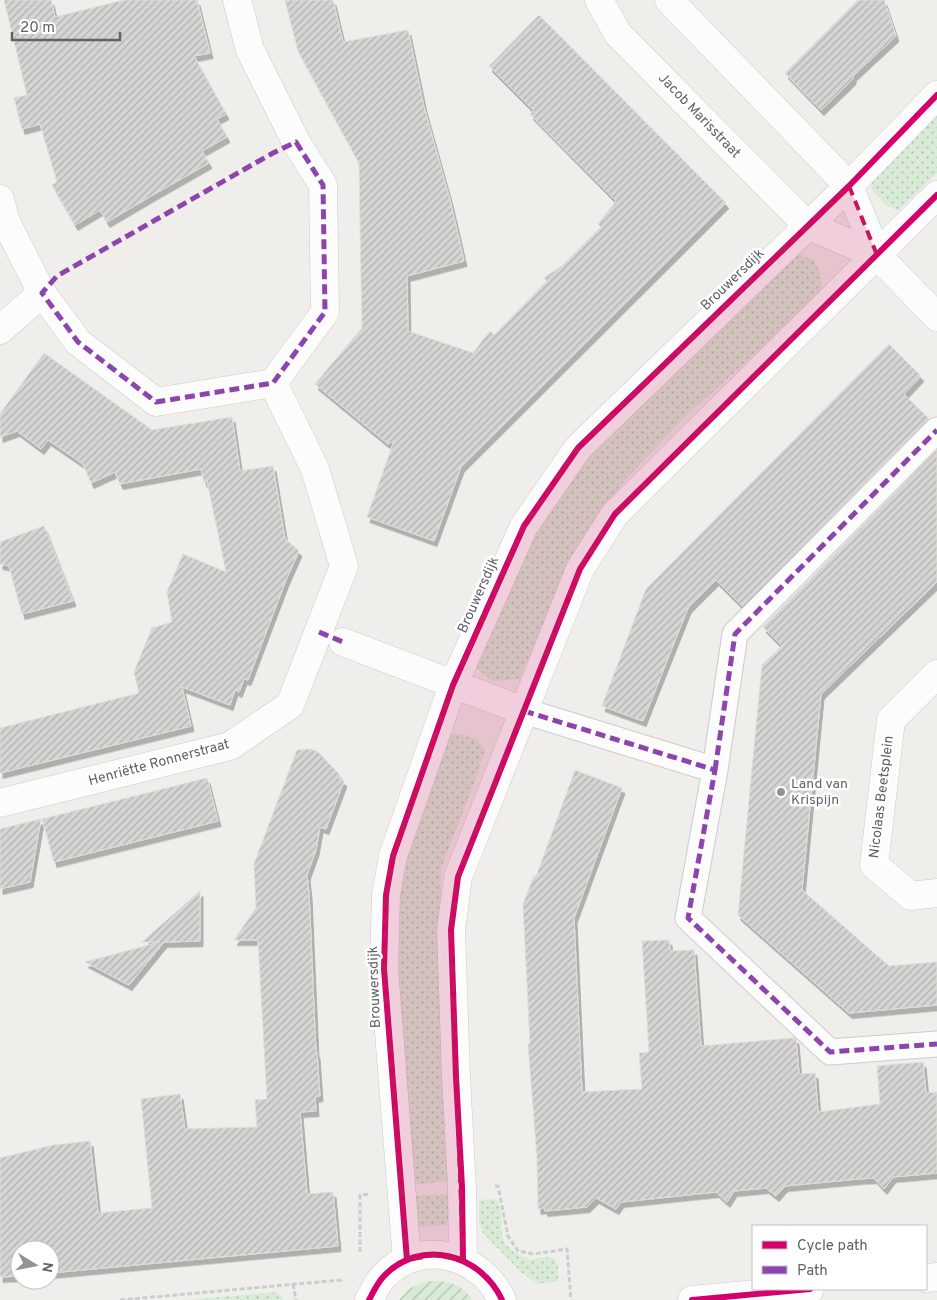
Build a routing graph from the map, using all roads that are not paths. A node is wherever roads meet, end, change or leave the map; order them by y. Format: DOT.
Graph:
graph roads {
  1 [pos="237,0"];
  2 [pos="599,0"];
  3 [pos="668,0"];
  4 [pos="937,95"];
  5 [pos="848,186"];
  6 [pos="937,195"];
  7 [pos="0,199"];
  8 [pos="807,225"];
  9 [pos="877,255"];
  10 [pos="42,293"];
  11 [pos="937,317"];
  12 [pos="0,330"];
  13 [pos="273,383"];
  14 [pos="937,430"];
  15 [pos="331,637"];
  16 [pos="937,674"];
  17 [pos="453,685"];
  18 [pos="524,710"];
  19 [pos="715,770"];
  20 [pos="0,803"];
  21 [pos="937,893"];
  22 [pos="937,1044"];
  23 [pos="407,1260"];
  24 [pos="463,1260"];
  25 [pos="799,1290"];
  26 [pos="369,1300"];
  27 [pos="502,1300"];
  28 [pos="692,1300"];
  1 -- 13 [label="street"];
  2 -- 8 [label="street, Jacob Marisstraat"];
  3 -- 5 [label="street"];
  4 -- 5 [label="street, Brouwersdijk"];
  5 -- 8 [label="street, Brouwersdijk"];
  5 -- 9 [label="street"];
  6 -- 9 [label="street"];
  7 -- 10 [label="street"];
  8 -- 9 [label="street"];
  8 -- 17 [label="street, Brouwersdijk"];
  9 -- 11 [label="street"];
  9 -- 18 [label="street"];
  10 -- 12 [label="street"];
  10 -- 13 [label="street"];
  13 -- 15 [label="street, Henriëtte Ronnerstraat"];
  14 -- 19 [label="street"];
  15 -- 17 [label="street"];
  15 -- 20 [label="street, Henriëtte Ronnerstraat"];
  16 -- 21 [label="street, Nicolaas Beetsplein"];
  17 -- 18 [label="street"];
  17 -- 23 [label="street, Brouwersdijk"];
  18 -- 19 [label="street"];
  18 -- 24 [label="street"];
  19 -- 22 [label="street"];
  23 -- 24 [label="street"];
  23 -- 26 [label="street"];
  24 -- 27 [label="street"];
  25 -- 28 [label="street"];
}
